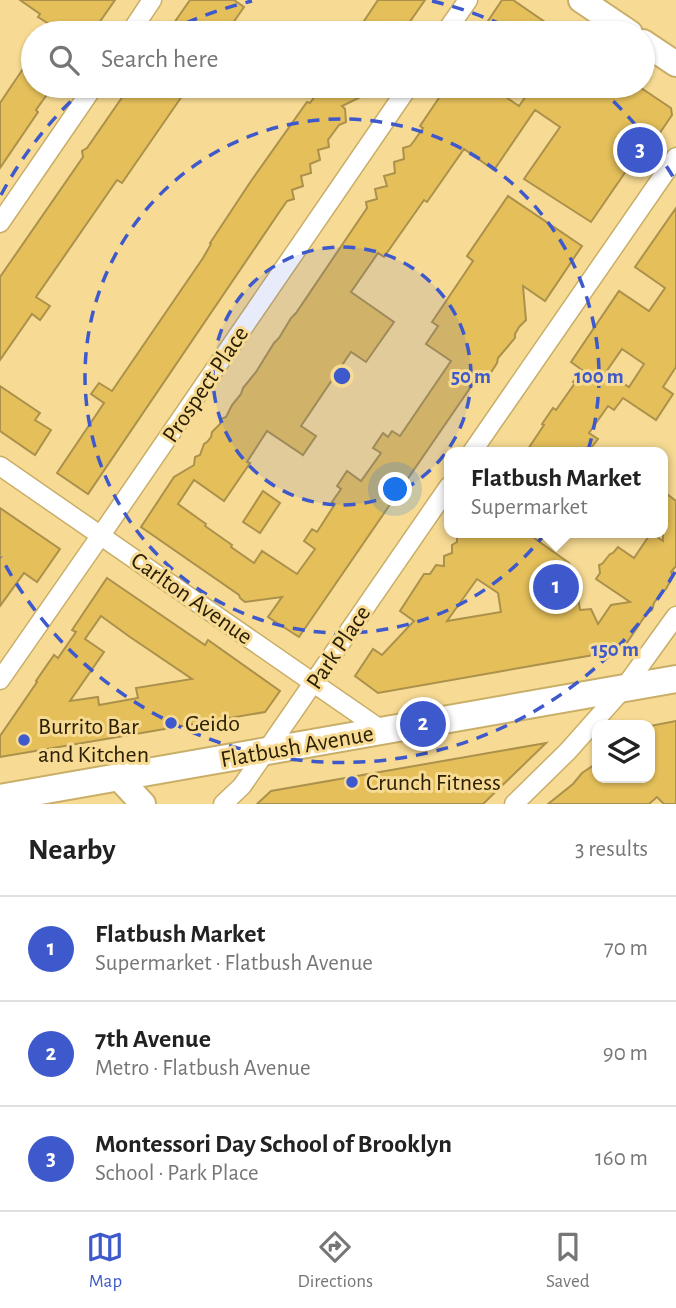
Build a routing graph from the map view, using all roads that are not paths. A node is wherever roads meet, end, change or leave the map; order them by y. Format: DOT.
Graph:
graph roads {
  1 [pos="152,0"];
  2 [pos="468,0"];
  3 [pos="581,0"];
  4 [pos="138,21"];
  5 [pos="453,21"];
  6 [pos="612,21"];
  7 [pos="655,50"];
  8 [pos="676,64"];
  9 [pos="86,98"];
  10 [pos="401,98"];
  11 [pos="676,157"];
  12 [pos="0,223"];
  13 [pos="475,447"];
  14 [pos="0,466"];
  15 [pos="444,493"];
  16 [pos="101,536"];
  17 [pos="676,616"];
  18 [pos="676,679"];
  19 [pos="0,680"];
  20 [pos="314,682"];
  21 [pos="624,688"];
  22 [pos="383,731"];
  23 [pos="266,751"];
  24 [pos="118,777"];
  25 [pos="0,798"];
  26 [pos="143,804"];
  27 [pos="223,804"];
  28 [pos="514,804"];
  1 -- 4 [label="street"];
  2 -- 5 [label="street"];
  3 -- 6 [label="main road"];
  7 -- 8 [label="main road"];
  9 -- 12 [label="street"];
  10 -- 16 [label="street, Prospect Place"];
  11 -- 13 [label="street"];
  14 -- 16 [label="street, Carlton Avenue"];
  15 -- 20 [label="street, Park Place"];
  16 -- 19 [label="street, Prospect Place"];
  16 -- 20 [label="street, Carlton Avenue"];
  17 -- 21 [label="street"];
  18 -- 21 [label="main road, Flatbush Avenue"];
  20 -- 22 [label="street, Carlton Avenue"];
  20 -- 23 [label="street, Park Place"];
  21 -- 22 [label="main road, Flatbush Avenue"];
  21 -- 28 [label="street"];
  22 -- 23 [label="main road, Flatbush Avenue"];
  23 -- 24 [label="main road, Flatbush Avenue"];
  23 -- 27 [label="street, Park Place"];
  24 -- 25 [label="main road, Flatbush Avenue"];
  24 -- 26 [label="main road"];
}
